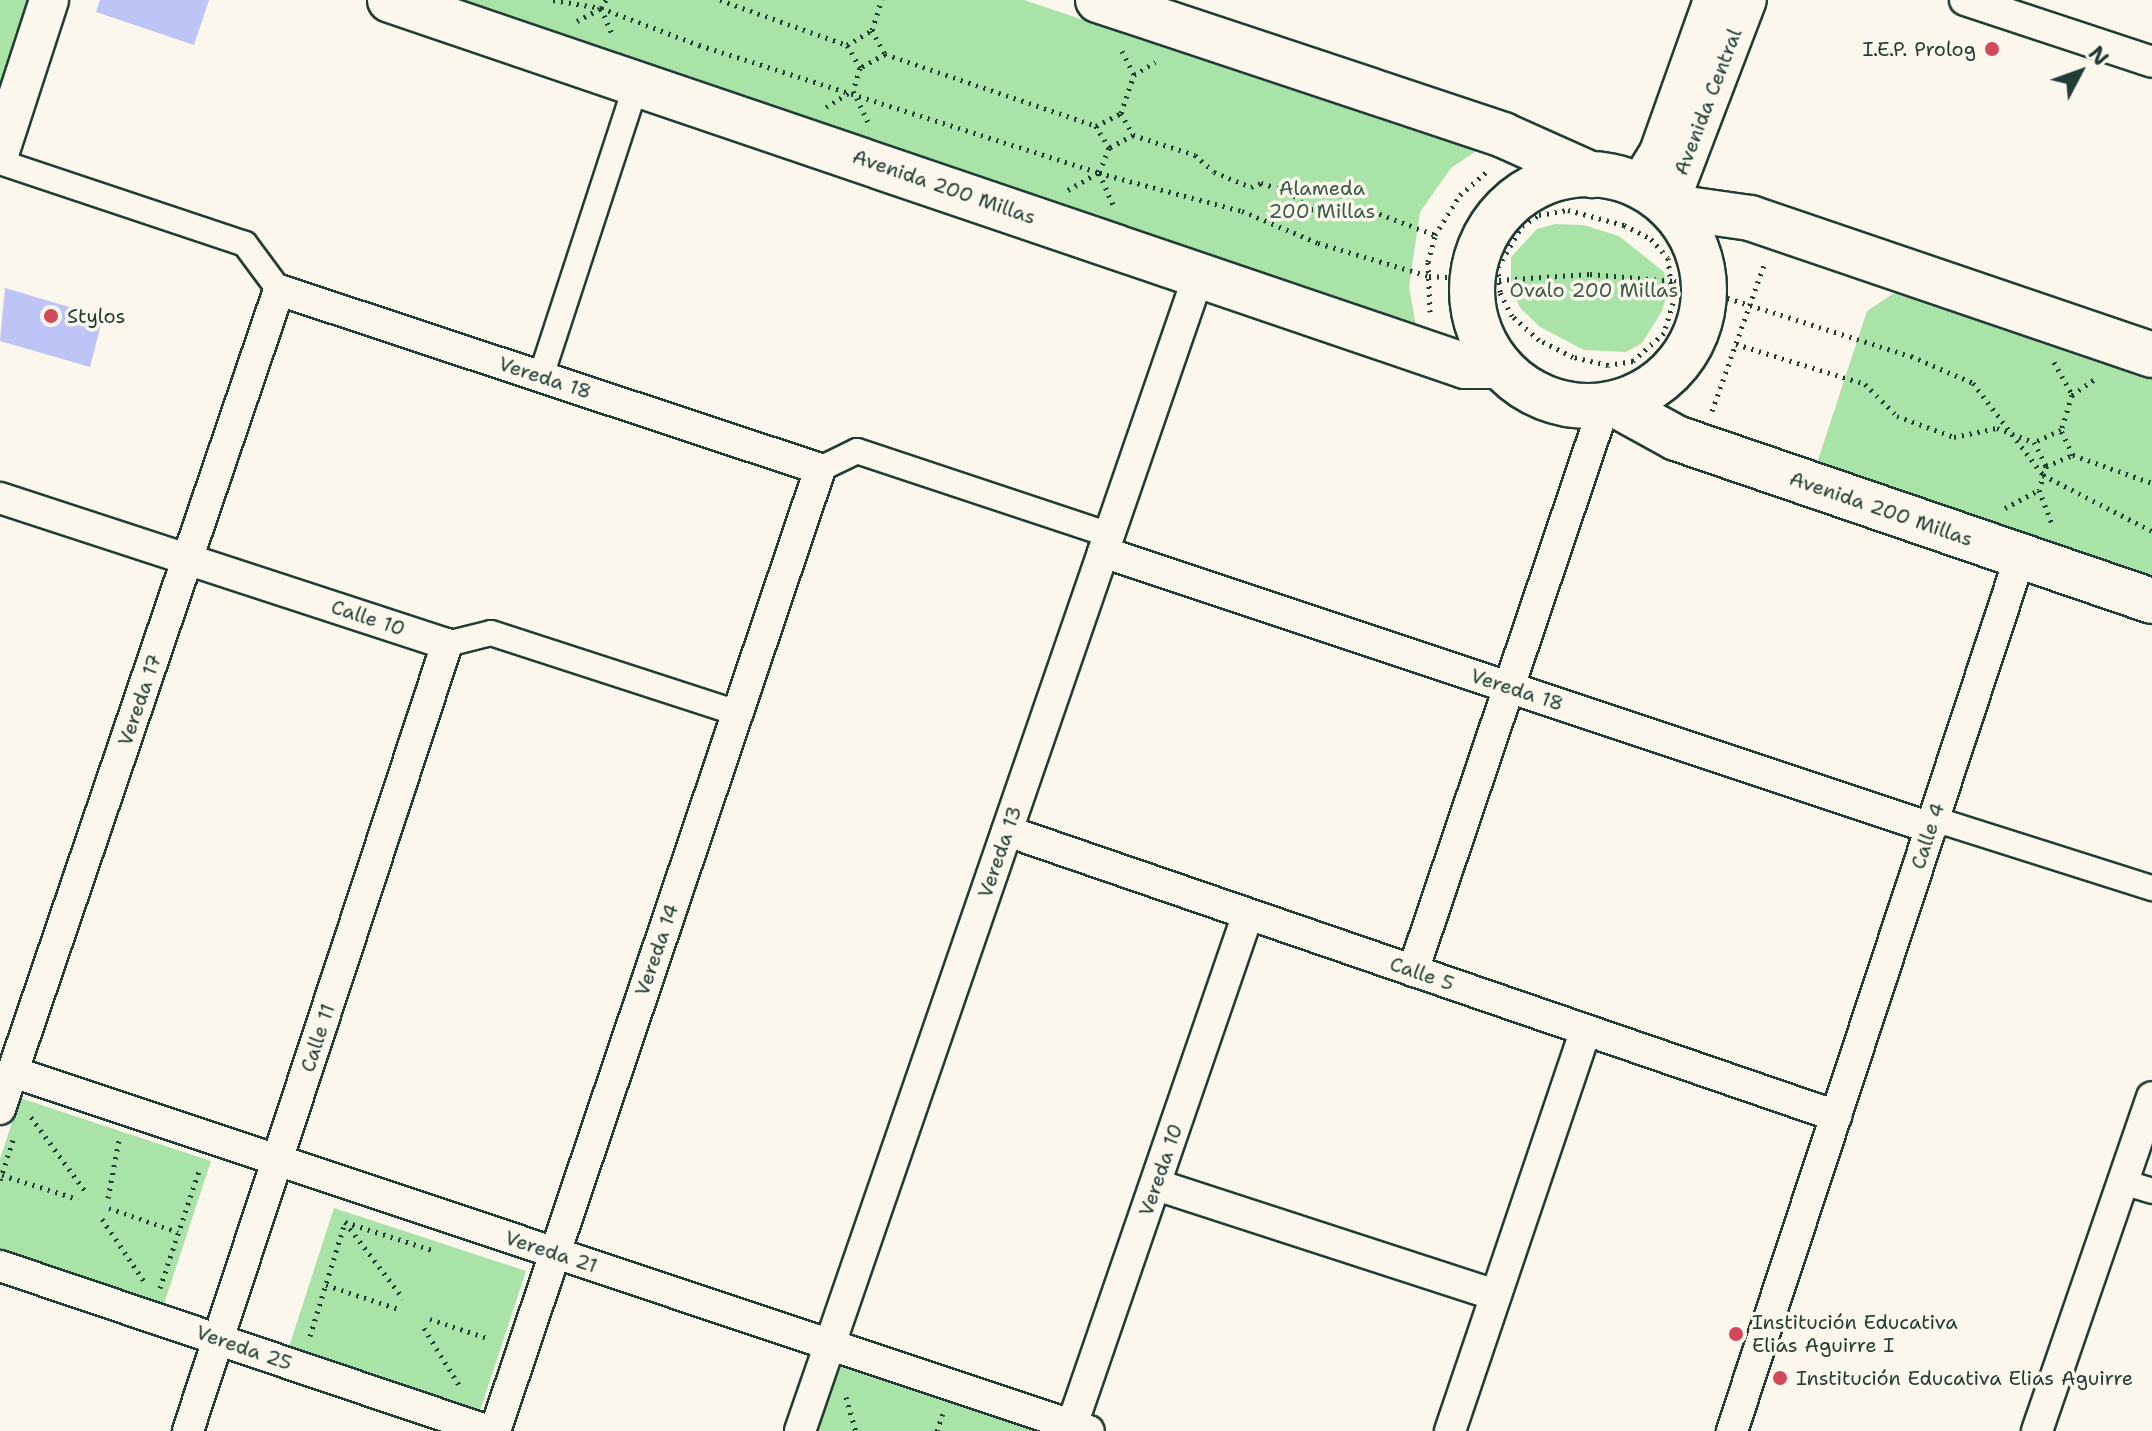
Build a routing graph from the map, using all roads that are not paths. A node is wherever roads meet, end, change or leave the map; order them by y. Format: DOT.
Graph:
graph roads {
  1 [pos="49,0"];
  2 [pos="390,0"];
  3 [pos="1098,0"];
  4 [pos="1713,0"];
  5 [pos="1747,0"];
  6 [pos="1965,0"];
  7 [pos="1157,9"];
  8 [pos="2030,11"];
  9 [pos="2152,62"];
  10 [pos="637,83"];
  11 [pos="0,151"];
  12 [pos="0,162"];
  13 [pos="1592,175"];
  14 [pos="1660,199"];
  15 [pos="1199,274"];
  16 [pos="279,290"];
  17 [pos="2152,355"];
  18 [pos="1499,366"];
  19 [pos="541,376"];
  20 [pos="1609,405"];
  21 [pos="820,469"];
  22 [pos="0,498"];
  23 [pos="1106,544"];
  24 [pos="2020,557"];
  25 [pos="188,559"];
  26 [pos="2152,601"];
  27 [pos="447,644"];
  28 [pos="1509,687"];
  29 [pos="737,713"];
  30 [pos="1932,824"];
  31 [pos="1007,831"];
  32 [pos="2152,888"];
  33 [pos="1248,914"];
  34 [pos="1413,971"];
  35 [pos="1586,1030"];
  36 [pos="13,1072"];
  37 [pos="2152,1097"];
  38 [pos="1836,1116"];
  39 [pos="15,1117"];
  40 [pos="277,1160"];
  41 [pos="2123,1182"];
  42 [pos="1157,1185"];
  43 [pos="2152,1191"];
  44 [pos="555,1253"];
  45 [pos="0,1266"];
  46 [pos="1496,1295"];
  47 [pos="219,1339"];
  48 [pos="830,1345"];
  49 [pos="1081,1428"];
  50 [pos="188,1431"];
  51 [pos="492,1431"];
  52 [pos="800,1431"];
  53 [pos="1450,1431"];
  54 [pos="1732,1431"];
  55 [pos="2037,1431"];
  1 -- 11 [label="street"];
  2 -- 10 [label="main road, Avenida 200 Millas"];
  3 -- 7 [label="main road"];
  4 -- 14 [label="street, Avenida Central"];
  5 -- 14 [label="street, Avenida Central"];
  6 -- 8 [label="street"];
  7 -- 13 [label="main road"];
  8 -- 9 [label="street"];
  10 -- 15 [label="main road, Avenida 200 Millas"];
  10 -- 19 [label="street"];
  12 -- 16 [label="street"];
  13 -- 14 [label="main road"];
  13 -- 18 [label="main road"];
  14 -- 17 [label="main road"];
  14 -- 20 [label="main road"];
  15 -- 18 [label="main road, Avenida 200 Millas"];
  15 -- 23 [label="street, Vereda 13"];
  16 -- 19 [label="street, Vereda 18"];
  16 -- 25 [label="street, Vereda 17"];
  18 -- 20 [label="main road"];
  19 -- 21 [label="street, Vereda 18"];
  20 -- 24 [label="main road, Avenida 200 Millas"];
  20 -- 28 [label="street"];
  21 -- 23 [label="street, Vereda 18"];
  21 -- 29 [label="street, Vereda 14"];
  22 -- 25 [label="street, Calle 10"];
  23 -- 28 [label="street, Vereda 18"];
  23 -- 31 [label="street, Vereda 13"];
  24 -- 26 [label="main road, Avenida 200 Millas"];
  24 -- 30 [label="street, Calle 4"];
  25 -- 27 [label="street, Calle 10"];
  25 -- 36 [label="street, Vereda 17"];
  27 -- 29 [label="street"];
  27 -- 40 [label="street, Calle 11"];
  28 -- 30 [label="street, Vereda 18"];
  28 -- 34 [label="street"];
  29 -- 44 [label="street, Vereda 14"];
  30 -- 32 [label="street, Vereda 18"];
  30 -- 38 [label="street, Calle 4"];
  31 -- 33 [label="street, Calle 5"];
  31 -- 48 [label="street, Vereda 13"];
  33 -- 34 [label="street, Calle 5"];
  33 -- 42 [label="street, Vereda 10"];
  34 -- 35 [label="street, Calle 5"];
  35 -- 38 [label="street, Calle 5"];
  35 -- 46 [label="street"];
  36 -- 39 [label="street, Vereda 17"];
  36 -- 40 [label="street, Vereda 21"];
  37 -- 41 [label="street"];
  38 -- 54 [label="street, Calle 4"];
  40 -- 44 [label="street, Vereda 21"];
  40 -- 47 [label="street, Calle 11"];
  41 -- 43 [label="street"];
  41 -- 55 [label="street"];
  42 -- 46 [label="street"];
  42 -- 49 [label="street, Vereda 10"];
  44 -- 48 [label="street, Vereda 21"];
  44 -- 51 [label="street, Vereda 14"];
  45 -- 47 [label="street, Vereda 25"];
  46 -- 53 [label="street"];
  47 -- 50 [label="street, Calle 11"];
  47 -- 51 [label="street, Vereda 25"];
  48 -- 49 [label="street, Vereda 21"];
  48 -- 52 [label="street, Vereda 13"];
}
